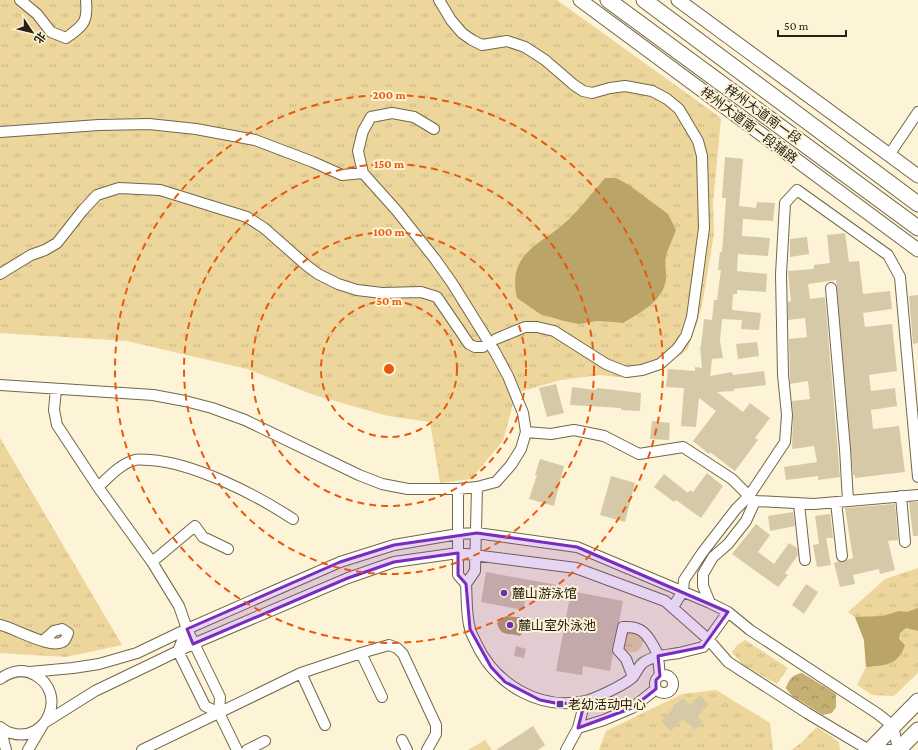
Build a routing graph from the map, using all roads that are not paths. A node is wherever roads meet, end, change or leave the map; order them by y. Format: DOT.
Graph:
graph roads {
  1 [pos="20,0"];
  2 [pos="86,0"];
  3 [pos="439,0"];
  4 [pos="580,0"];
  5 [pos="608,0"];
  6 [pos="644,0"];
  7 [pos="678,0"];
  8 [pos="918,112"];
  9 [pos="434,129"];
  10 [pos="0,132"];
  11 [pos="889,155"];
  12 [pos="363,173"];
  13 [pos="918,176"];
  14 [pos="918,204"];
  15 [pos="871,215"];
  16 [pos="918,228"];
  17 [pos="918,231"];
  18 [pos="918,250"];
  19 [pos="0,274"];
  20 [pos="831,288"];
  21 [pos="496,339"];
  22 [pos="483,346"];
  23 [pos="0,385"];
  24 [pos="56,389"];
  25 [pos="526,432"];
  26 [pos="918,477"];
  27 [pos="98,487"];
  28 [pos="477,487"];
  29 [pos="458,489"];
  30 [pos="918,495"];
  31 [pos="901,496"];
  32 [pos="752,498"];
  33 [pos="848,501"];
  34 [pos="836,502"];
  35 [pos="800,504"];
  36 [pos="293,519"];
  37 [pos="722,527"];
  38 [pos="477,532"];
  39 [pos="458,534"];
  40 [pos="733,537"];
  41 [pos="905,542"];
  42 [pos="228,549"];
  43 [pos="458,553"];
  44 [pos="476,555"];
  45 [pos="842,556"];
  46 [pos="805,560"];
  47 [pos="152,562"];
  48 [pos="466,584"];
  49 [pos="683,591"];
  50 [pos="710,603"];
  51 [pos="673,608"];
  52 [pos="728,612"];
  53 [pos="0,625"];
  54 [pos="186,629"];
  55 [pos="708,639"];
  56 [pos="44,641"];
  57 [pos="194,644"];
  58 [pos="178,652"];
  59 [pos="361,653"];
  60 [pos="658,656"];
  61 [pos="0,668"];
  62 [pos="19,670"];
  63 [pos="30,672"];
  64 [pos="301,673"];
  65 [pos="660,676"];
  66 [pos="633,677"];
  67 [pos="0,679"];
  68 [pos="656,689"];
  69 [pos="382,697"];
  70 [pos="585,701"];
  71 [pos="918,701"];
  72 [pos="219,713"];
  73 [pos="44,723"];
  74 [pos="325,725"];
  75 [pos="893,726"];
  76 [pos="0,727"];
  77 [pos="578,728"];
  78 [pos="918,730"];
  79 [pos="402,740"];
  80 [pos="265,741"];
  81 [pos="6,750"];
  82 [pos="28,750"];
  83 [pos="142,750"];
  84 [pos="237,750"];
  85 [pos="247,750"];
  86 [pos="407,750"];
  87 [pos="427,750"];
  88 [pos="566,750"];
  89 [pos="870,750"];
  90 [pos="879,750"];
  91 [pos="898,750"];
  1 -- 2 [label="street"];
  3 -- 21 [label="street"];
  4 -- 15 [label="main road, 梓州大道南一段辅路"];
  5 -- 16 [label="highway, 梓州大道南一段"];
  6 -- 14 [label="highway, 梓州大道南一段"];
  7 -- 11 [label="main road"];
  8 -- 11 [label="street"];
  9 -- 12 [label="street"];
  10 -- 12 [label="street"];
  11 -- 13 [label="main road"];
  12 -- 25 [label="street"];
  15 -- 17 [label="main road"];
  15 -- 18 [label="main road, 梓州大道南一段辅路"];
  19 -- 22 [label="street"];
  20 -- 33 [label="street"];
  23 -- 24 [label="street"];
  24 -- 27 [label="street"];
  24 -- 29 [label="street"];
  25 -- 28 [label="street"];
  25 -- 32 [label="street"];
  26 -- 32 [label="street"];
  27 -- 36 [label="street"];
  27 -- 47 [label="street"];
  28 -- 29 [label="street"];
  28 -- 38 [label="street"];
  29 -- 39 [label="street"];
  30 -- 31 [label="street"];
  31 -- 33 [label="street"];
  31 -- 41 [label="street"];
  32 -- 35 [label="street"];
  32 -- 37 [label="street"];
  32 -- 40 [label="street"];
  33 -- 34 [label="street"];
  34 -- 35 [label="street"];
  34 -- 45 [label="street"];
  35 -- 46 [label="street"];
  37 -- 40 [label="street"];
  37 -- 49 [label="street"];
  38 -- 39 [label="street"];
  38 -- 44 [label="street"];
  38 -- 49 [label="street"];
  39 -- 43 [label="street"];
  39 -- 54 [label="street"];
  40 -- 50 [label="street"];
  42 -- 47 [label="street"];
  43 -- 44 [label="street"];
  43 -- 48 [label="street"];
  43 -- 57 [label="street"];
  44 -- 48 [label="street"];
  44 -- 51 [label="street"];
  47 -- 54 [label="street"];
  48 -- 70 [label="street"];
  49 -- 50 [label="street"];
  49 -- 51 [label="street"];
  50 -- 52 [label="street"];
  51 -- 55 [label="street"];
  52 -- 55 [label="street"];
  52 -- 75 [label="street"];
  53 -- 56 [label="street"];
  54 -- 57 [label="street"];
  54 -- 58 [label="street"];
  54 -- 63 [label="street"];
  55 -- 60 [label="street"];
  55 -- 89 [label="street"];
  57 -- 58 [label="street"];
  57 -- 72 [label="street"];
  58 -- 72 [label="street"];
  58 -- 73 [label="street"];
  59 -- 64 [label="street"];
  59 -- 69 [label="street"];
  59 -- 87 [label="street"];
  60 -- 65 [label="street"];
  60 -- 66 [label="street"];
  60 -- 66 [label="street"];
  61 -- 62 [label="street"];
  62 -- 63 [label="street"];
  62 -- 67 [label="street"];
  63 -- 73 [label="street"];
  64 -- 72 [label="street"];
  64 -- 74 [label="street"];
  65 -- 68 [label="street"];
  65 -- 68 [label="street"];
  66 -- 70 [label="street"];
  68 -- 77 [label="street"];
  70 -- 77 [label="street"];
  71 -- 75 [label="highway"];
  72 -- 83 [label="street"];
  72 -- 84 [label="street"];
  73 -- 76 [label="street"];
  73 -- 82 [label="street"];
  75 -- 89 [label="highway"];
  75 -- 91 [label="street"];
  76 -- 81 [label="street"];
  77 -- 88 [label="street"];
  78 -- 91 [label="highway"];
  79 -- 86 [label="street"];
  80 -- 85 [label="street"];
  90 -- 91 [label="street"];
}
